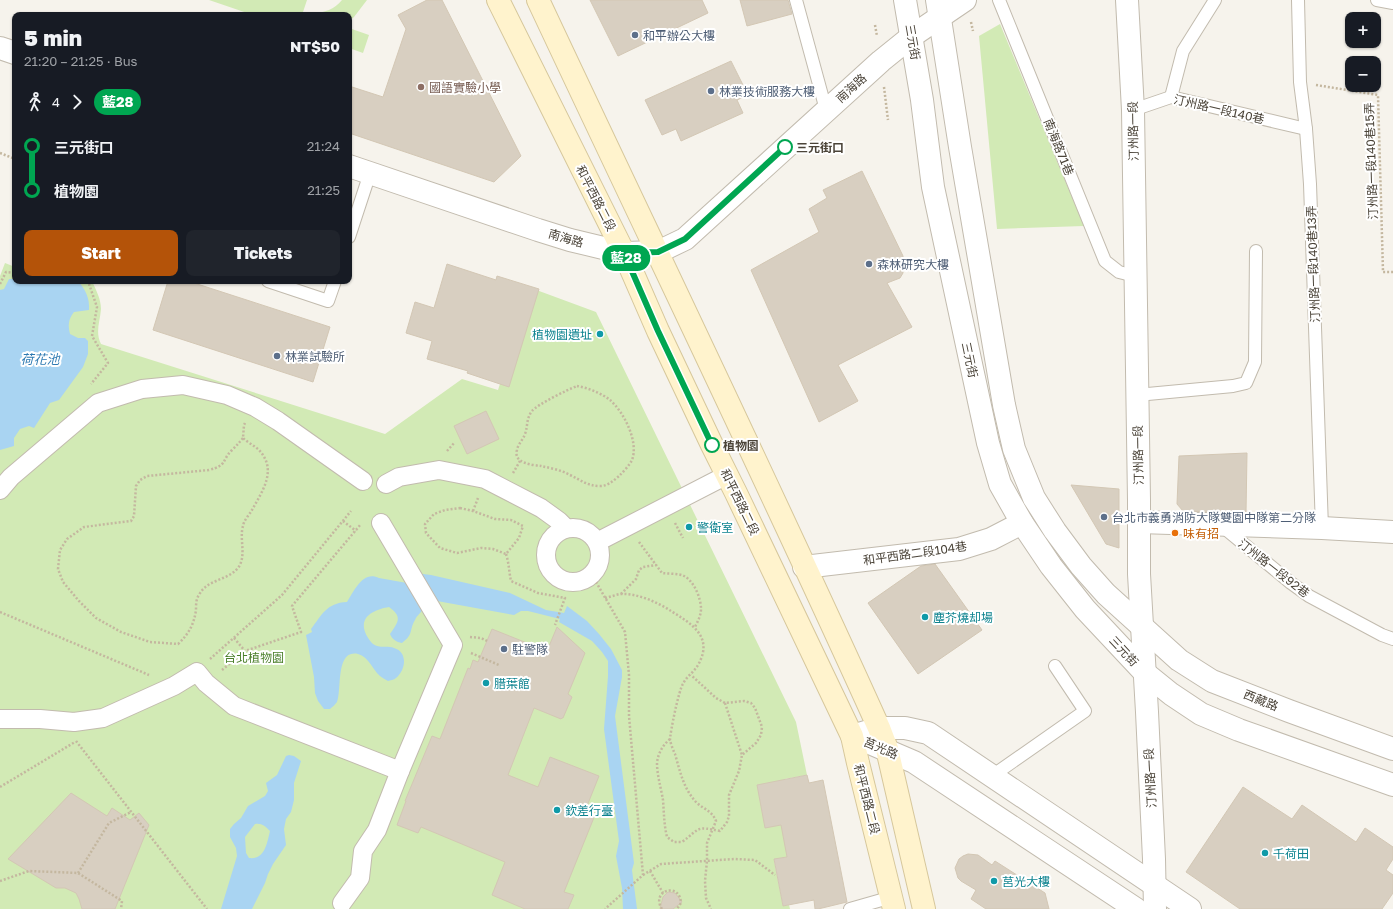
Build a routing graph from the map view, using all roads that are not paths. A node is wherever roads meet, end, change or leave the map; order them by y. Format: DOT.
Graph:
graph roads {
  1 [pos="498,0"];
  2 [pos="538,0"];
  3 [pos="796,0"];
  4 [pos="905,0"];
  5 [pos="965,0"];
  6 [pos="999,0"];
  7 [pos="1127,0"];
  8 [pos="1215,0"];
  9 [pos="1298,0"];
  10 [pos="1376,0"];
  11 [pos="1393,3"];
  12 [pos="939,8"];
  13 [pos="912,36"];
  14 [pos="0,48"];
  15 [pos="12,52"];
  16 [pos="1171,97"];
  17 [pos="826,110"];
  18 [pos="1133,110"];
  19 [pos="1306,129"];
  20 [pos="352,167"];
  21 [pos="370,173"];
  22 [pos="352,228"];
  23 [pos="1256,251"];
  24 [pos="658,252"];
  25 [pos="624,253"];
  26 [pos="1135,276"];
  27 [pos="277,284"];
  28 [pos="334,284"];
  29 [pos="1137,395"];
  30 [pos="727,475"];
  31 [pos="363,481"];
  32 [pos="386,484"];
  33 [pos="0,490"];
  34 [pos="1139,522"];
  35 [pos="381,523"];
  36 [pos="1022,523"];
  37 [pos="1222,526"];
  38 [pos="566,528"];
  39 [pos="1322,528"];
  40 [pos="1393,532"];
  41 [pos="597,542"];
  42 [pos="804,567"];
  43 [pos="1142,626"];
  44 [pos="1393,639"];
  45 [pos="1055,666"];
  46 [pos="1145,673"];
  47 [pos="0,719"];
  48 [pos="879,728"];
  49 [pos="852,736"];
  50 [pos="887,749"];
  51 [pos="1393,749"];
  52 [pos="400,771"];
  53 [pos="992,776"];
  54 [pos="1393,785"];
  55 [pos="1154,884"];
  56 [pos="342,903"];
  57 [pos="893,903"];
  58 [pos="850,909"];
  59 [pos="924,909"];
  60 [pos="1136,909"];
  61 [pos="1154,909"];
  62 [pos="1190,909"];
  1 -- 25 [label="main road, 和平西路二段"];
  2 -- 24 [label="main road"];
  3 -- 17 [label="lane"];
  4 -- 13 [label="street, 三元街"];
  5 -- 12 [label="street, 南海路"];
  6 -- 26 [label="lane, 南海路71巷"];
  7 -- 18 [label="street, 汀州路一段"];
  8 -- 16 [label="lane"];
  9 -- 19 [label="lane, 汀州路一段140巷13弄"];
  10 -- 11 [label="lane"];
  12 -- 13 [label="street, 南海路"];
  12 -- 43 [label="street, 三元街"];
  13 -- 17 [label="street, 南海路"];
  13 -- 36 [label="street, 三元街"];
  14 -- 15 [label="street"];
  16 -- 18 [label="lane, 汀州路一段140巷"];
  16 -- 19 [label="lane, 汀州路一段140巷"];
  17 -- 24 [label="street, 南海路"];
  18 -- 26 [label="street, 汀州路一段"];
  19 -- 39 [label="lane, 汀州路一段140巷13弄"];
  20 -- 21 [label="street, 南海路"];
  21 -- 22 [label="lane"];
  21 -- 25 [label="street, 南海路"];
  23 -- 29 [label="lane"];
  24 -- 25 [label="street, 南海路"];
  24 -- 42 [label="main road"];
  25 -- 30 [label="main road, 和平西路二段"];
  26 -- 29 [label="street, 汀州路一段"];
  27 -- 28 [label="lane"];
  29 -- 34 [label="street, 汀州路一段"];
  30 -- 41 [label="street"];
  30 -- 49 [label="main road, 和平西路二段"];
  31 -- 33 [label="street"];
  32 -- 38 [label="street"];
  34 -- 37 [label="street, 汀州路一段92巷"];
  34 -- 43 [label="street, 汀州路一段"];
  35 -- 52 [label="street"];
  36 -- 42 [label="street, 和平西路二段104巷"];
  36 -- 46 [label="street, 三元街"];
  37 -- 39 [label="street, 汀州路一段92巷"];
  37 -- 44 [label="lane, 汀州路一段92巷"];
  38 -- 41 [label="street"];
  38 -- 41 [label="street"];
  39 -- 40 [label="street, 汀州路一段92巷"];
  42 -- 48 [label="main road"];
  43 -- 46 [label="street, 汀州路一段"];
  43 -- 51 [label="street, 西藏路"];
  45 -- 53 [label="lane"];
  46 -- 54 [label="street"];
  46 -- 55 [label="street, 汀州路一段"];
  47 -- 52 [label="street"];
  48 -- 49 [label="street, 莒光路"];
  48 -- 50 [label="main road"];
  48 -- 53 [label="street, 莒光路"];
  49 -- 50 [label="street, 莒光路"];
  49 -- 57 [label="main road, 和平西路二段"];
  50 -- 59 [label="main road"];
  50 -- 60 [label="street, 莒光路"];
  52 -- 56 [label="street"];
  53 -- 55 [label="street, 莒光路"];
  55 -- 61 [label="street, 汀州路一段"];
  55 -- 62 [label="street, 莒光路"];
  57 -- 58 [label="lane"];
}
